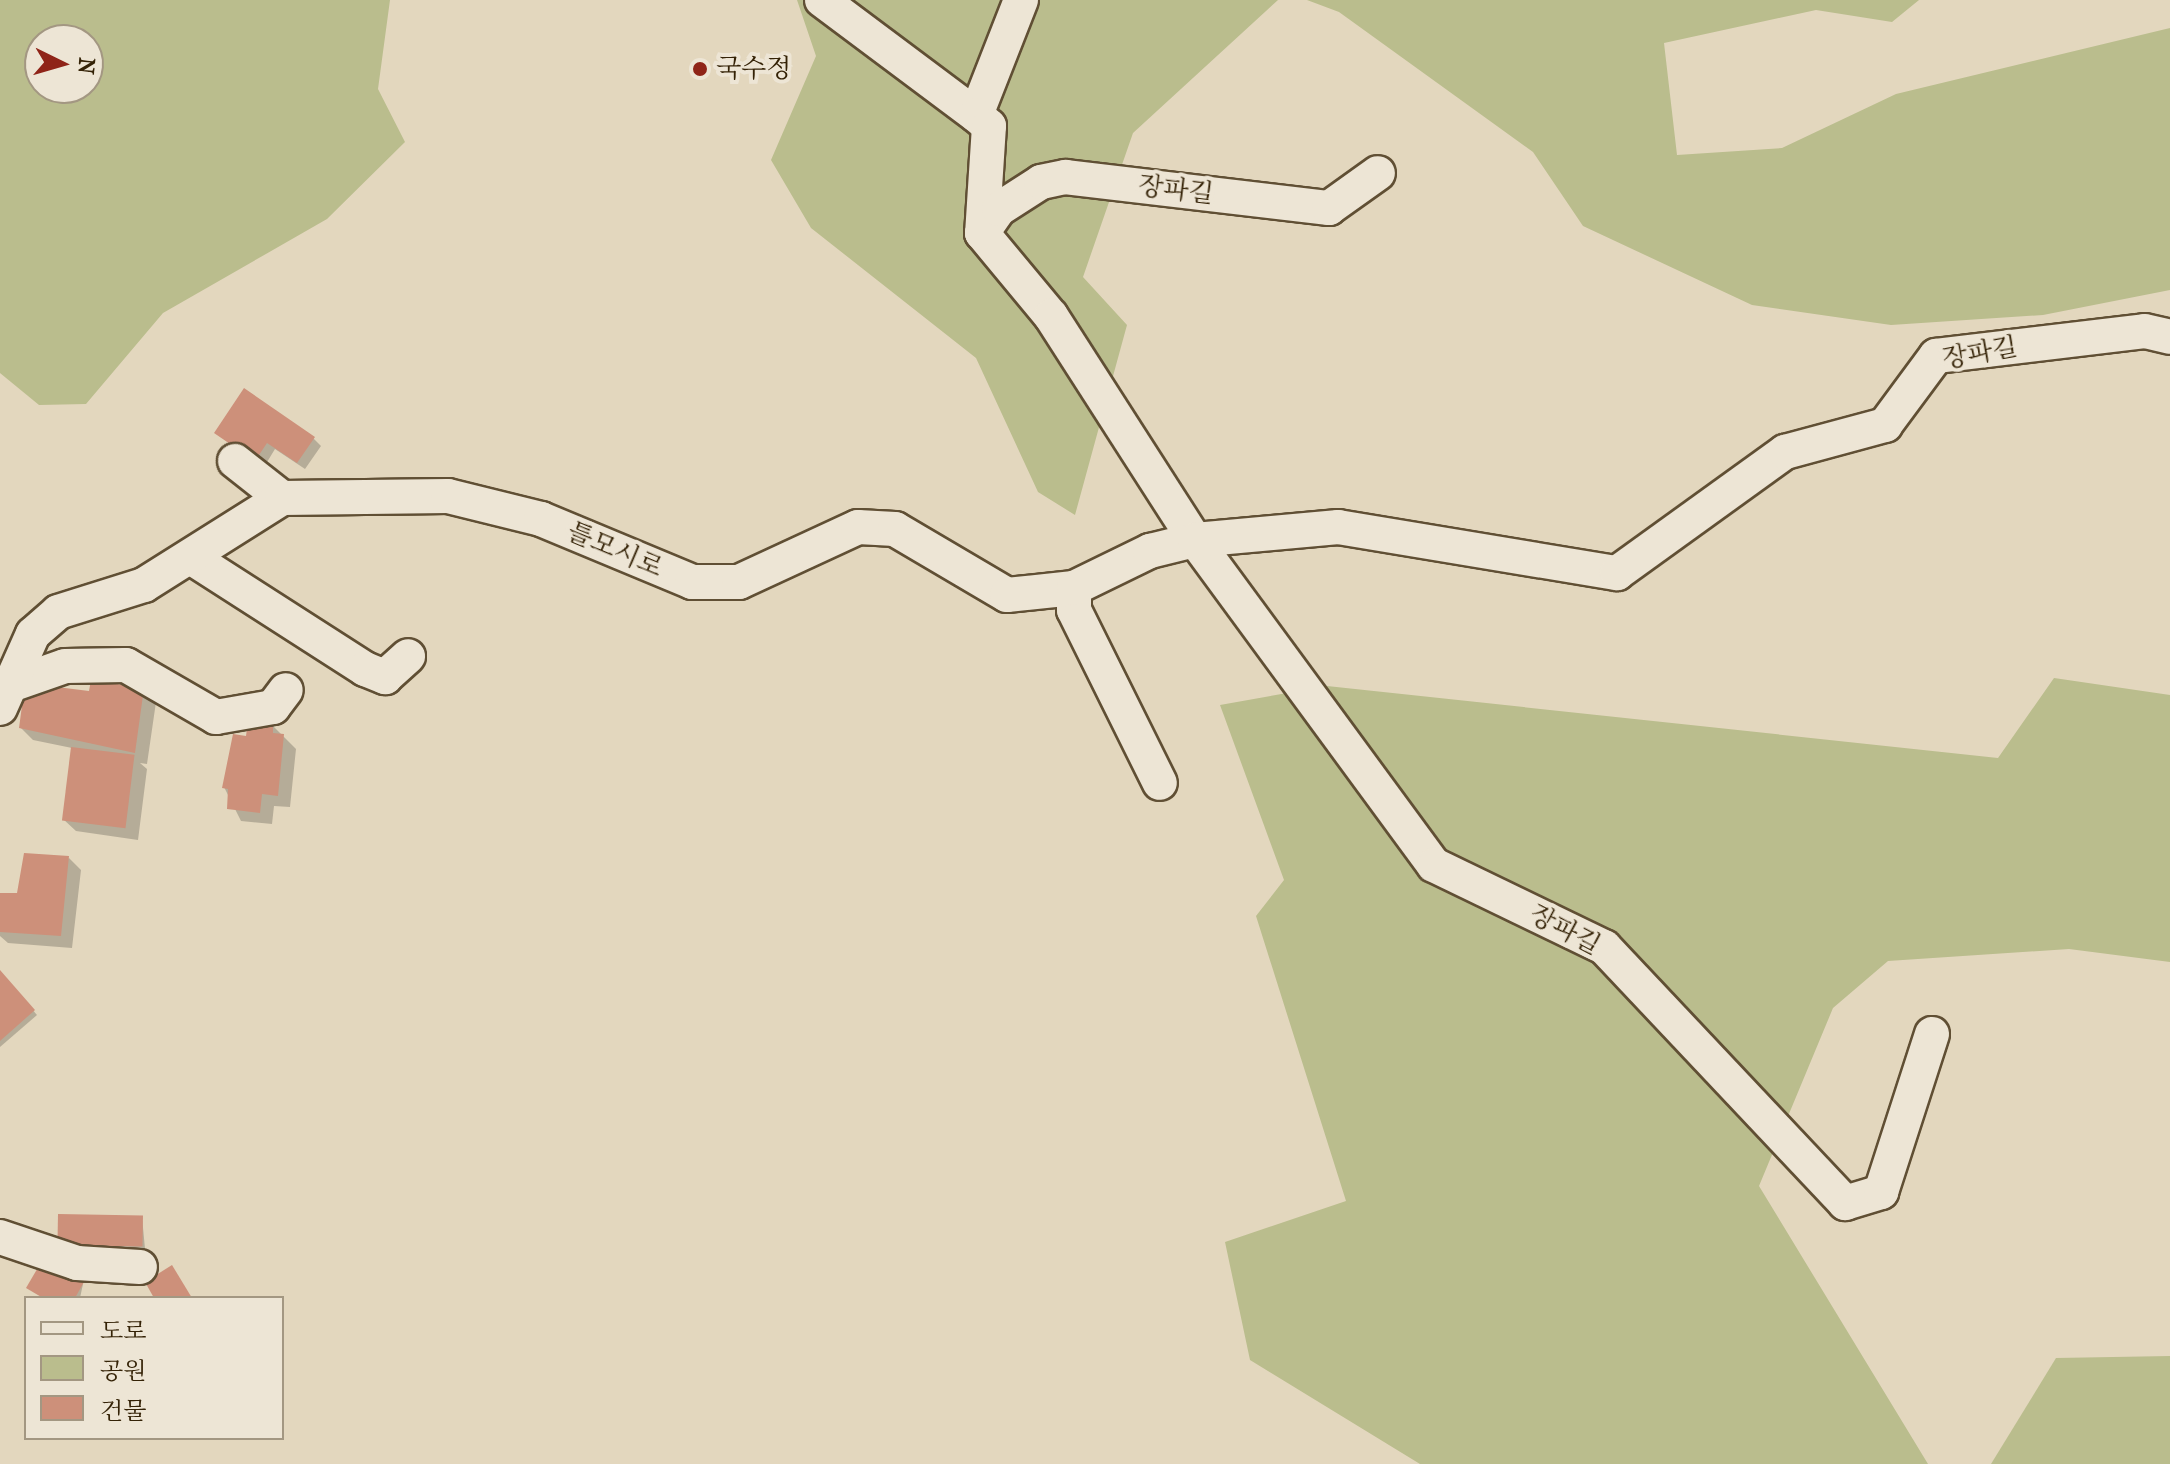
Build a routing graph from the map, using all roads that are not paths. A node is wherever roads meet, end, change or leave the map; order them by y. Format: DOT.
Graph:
graph roads {
  1 [pos="822,0"];
  2 [pos="1021,0"];
  3 [pos="976,115"];
  4 [pos="1378,173"];
  5 [pos="982,233"];
  6 [pos="2170,337"];
  7 [pos="235,461"];
  8 [pos="282,498"];
  9 [pos="1195,540"];
  10 [pos="192,558"];
  11 [pos="1074,588"];
  12 [pos="408,656"];
  13 [pos="286,690"];
  14 [pos="4,697"];
  15 [pos="1160,783"];
  16 [pos="1932,1034"];
  17 [pos="0,1237"];
  18 [pos="140,1267"];
  1 -- 3 [label="street"];
  2 -- 3 [label="street"];
  3 -- 5 [label="street"];
  4 -- 5 [label="street, 장파길"];
  5 -- 9 [label="street, 장파길"];
  6 -- 9 [label="street, 장파길"];
  7 -- 8 [label="street"];
  8 -- 10 [label="street"];
  8 -- 11 [label="street, 틀모시로"];
  9 -- 11 [label="street, 틀모시로"];
  9 -- 16 [label="street, 장파길"];
  10 -- 12 [label="street"];
  10 -- 14 [label="street"];
  11 -- 15 [label="street"];
  13 -- 14 [label="street"];
  17 -- 18 [label="street"];
}
